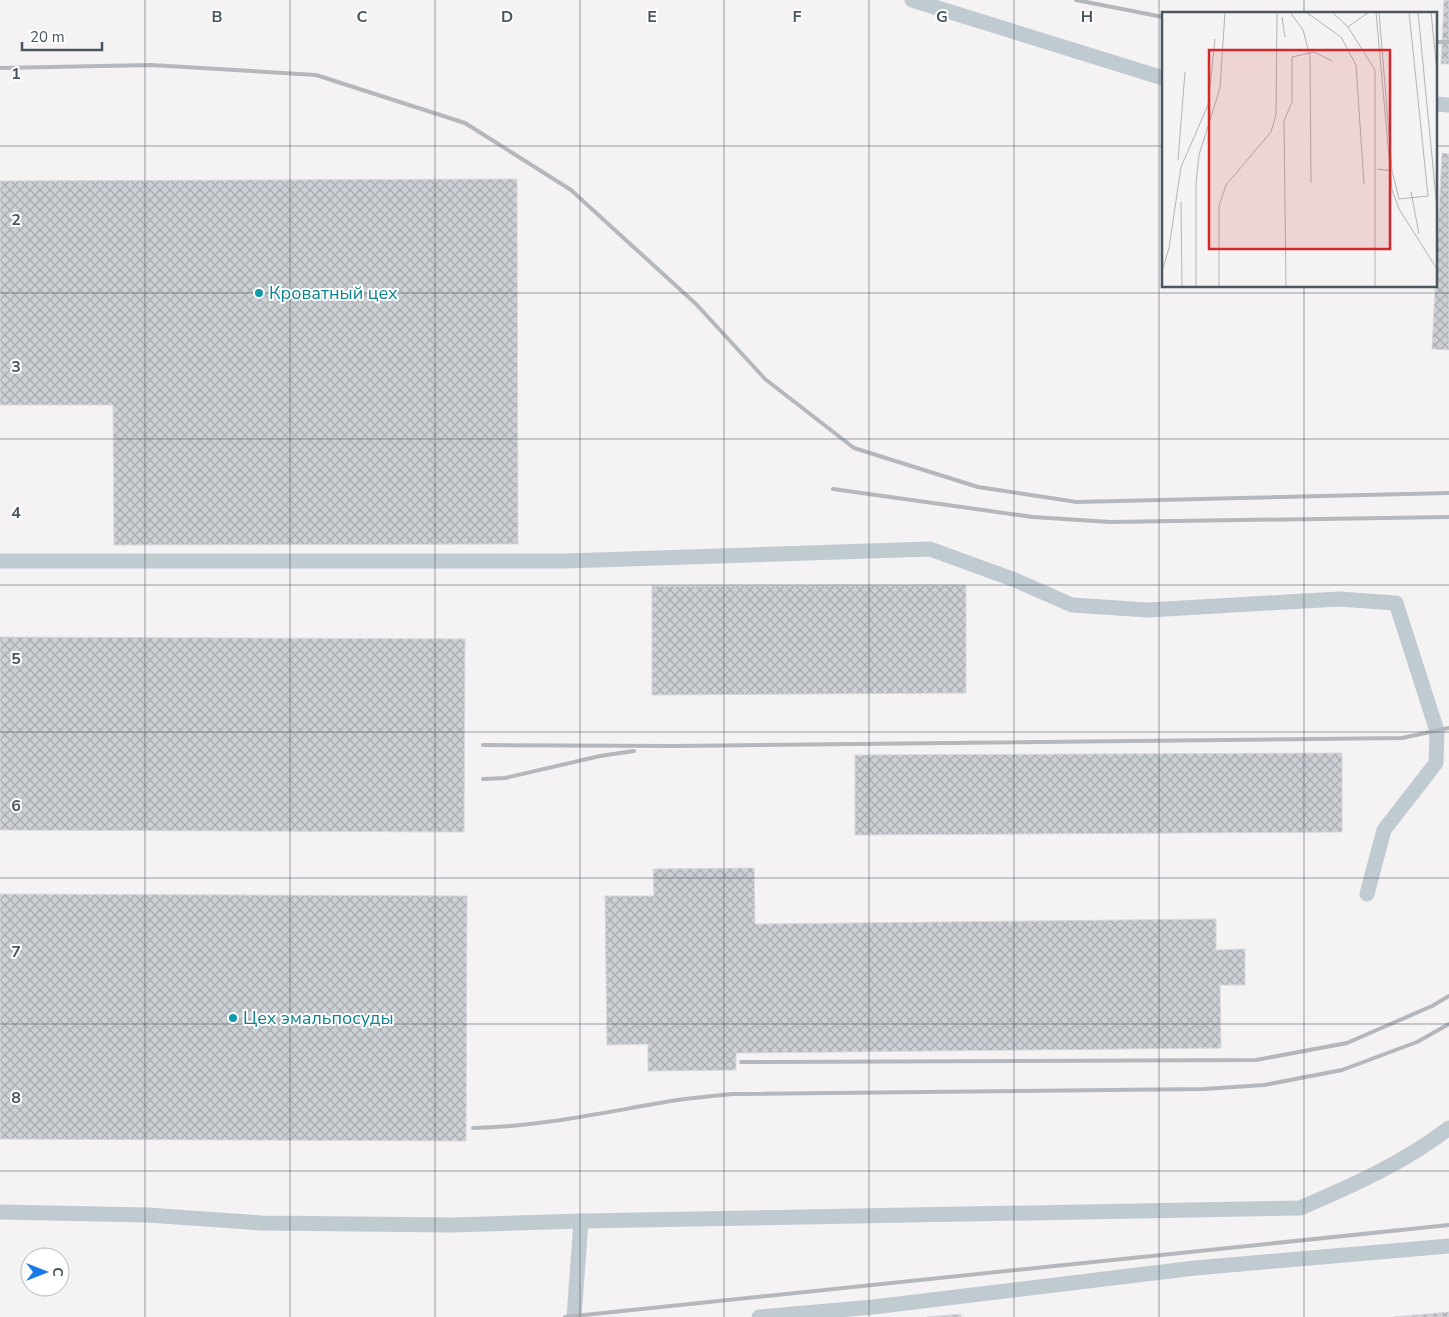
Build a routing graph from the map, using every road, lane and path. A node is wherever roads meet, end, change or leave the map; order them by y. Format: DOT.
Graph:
graph roads {
  1 [pos="912,0"];
  2 [pos="1162,78"];
  3 [pos="1436,104"];
  4 [pos="1449,105"];
  5 [pos="0,561"];
  6 [pos="1367,894"];
  7 [pos="1449,1128"];
  8 [pos="0,1212"];
  9 [pos="581,1221"];
  10 [pos="1449,1246"];
  11 [pos="574,1317"];
  12 [pos="760,1317"];
  1 -- 2 [label="lane"];
  3 -- 4 [label="lane"];
  5 -- 6 [label="lane"];
  7 -- 9 [label="lane"];
  8 -- 9 [label="lane"];
  9 -- 11 [label="lane"];
  10 -- 12 [label="lane"];
}
